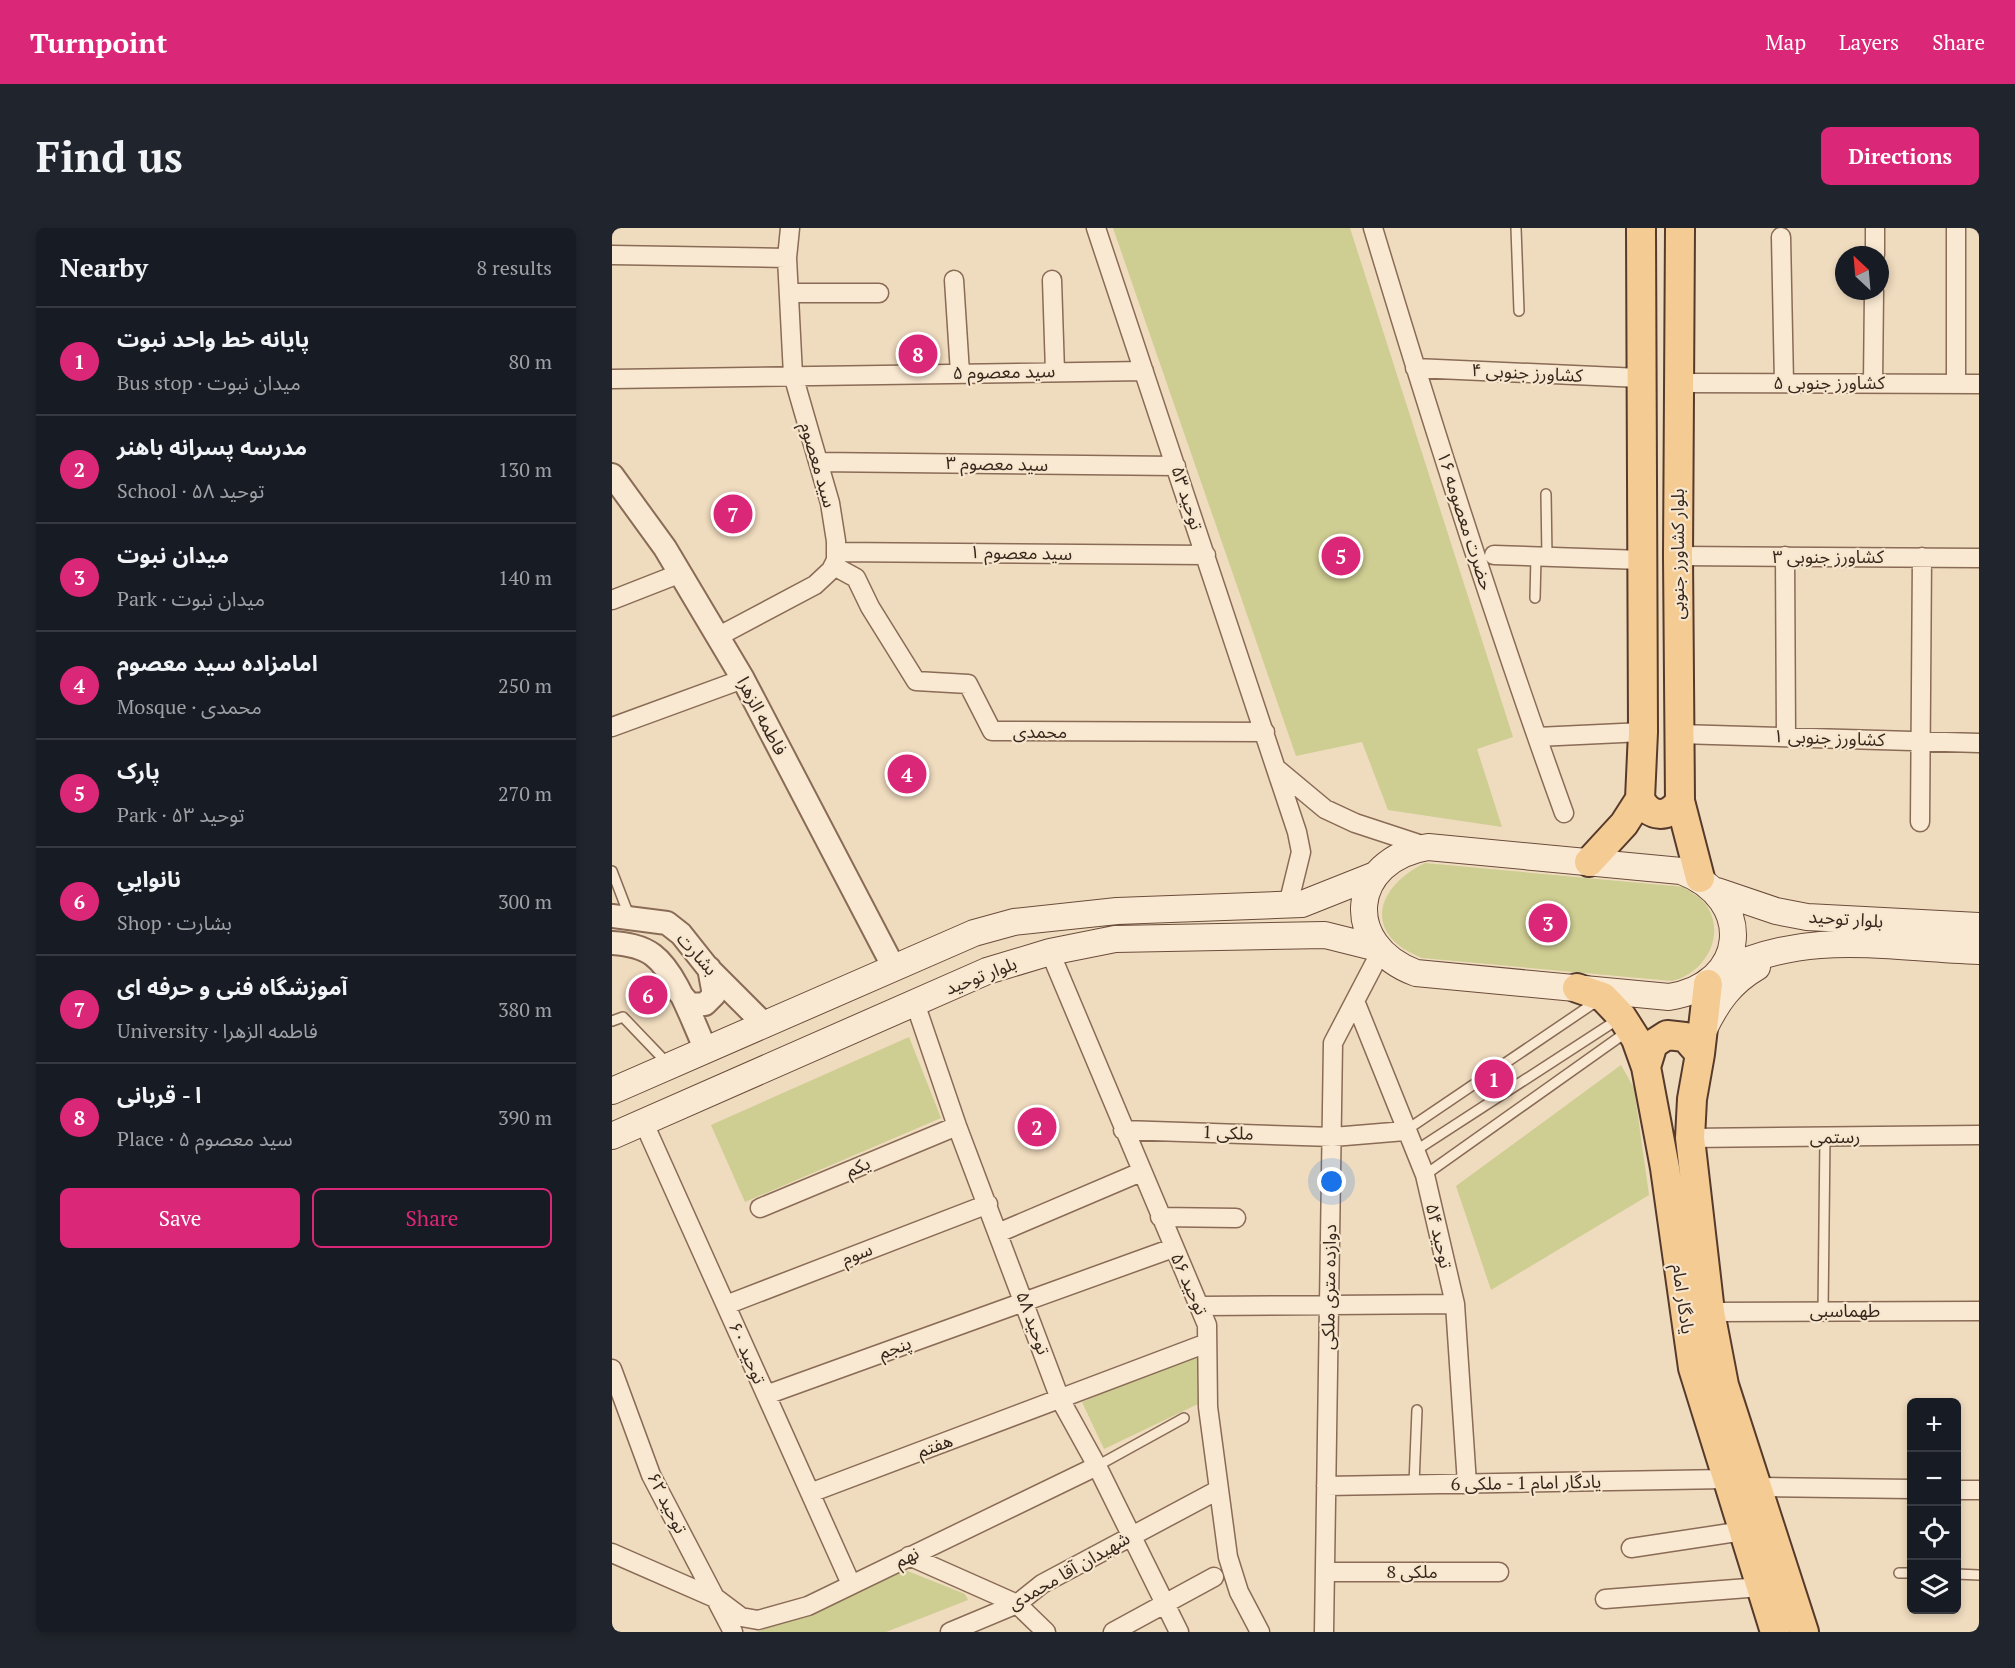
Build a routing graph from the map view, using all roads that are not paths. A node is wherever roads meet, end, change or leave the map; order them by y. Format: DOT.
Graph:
graph roads {
  1 [pos="790,228"];
  2 [pos="1096,228"];
  3 [pos="1373,228"];
  4 [pos="1516,228"];
  5 [pos="1641,228"];
  6 [pos="1680,228"];
  7 [pos="1875,228"];
  8 [pos="1956,228"];
  9 [pos="1781,237"];
  10 [pos="1875,246"];
  11 [pos="612,255"];
  12 [pos="787,258"];
  13 [pos="954,280"];
  14 [pos="1052,280"];
  15 [pos="789,293"];
  16 [pos="879,293"];
  17 [pos="1874,300"];
  18 [pos="1519,311"];
  19 [pos="1415,368"];
  20 [pos="1144,371"];
  21 [pos="1055,372"];
  22 [pos="960,373"];
  23 [pos="793,375"];
  24 [pos="1640,378"];
  25 [pos="612,379"];
  26 [pos="1680,383"];
  27 [pos="1784,383"];
  28 [pos="1873,384"];
  29 [pos="1956,384"];
  30 [pos="1979,384"];
  31 [pos="818,462"];
  32 [pos="1176,466"];
  33 [pos="613,477"];
  34 [pos="1546,494"];
  35 [pos="1206,555"];
  36 [pos="1494,555"];
  37 [pos="1678,556"];
  38 [pos="1785,556"];
  39 [pos="1541,557"];
  40 [pos="1922,557"];
  41 [pos="1979,558"];
  42 [pos="835,559"];
  43 [pos="1642,560"];
  44 [pos="681,573"];
  45 [pos="1535,598"];
  46 [pos="612,600"];
  47 [pos="719,636"];
  48 [pos="743,678"];
  49 [pos="612,727"];
  50 [pos="1265,732"];
  51 [pos="1643,732"];
  52 [pos="1679,734"];
  53 [pos="1537,737"];
  54 [pos="1786,737"];
  55 [pos="1920,741"];
  56 [pos="1979,743"];
  57 [pos="1277,769"];
  58 [pos="1640,799"];
  59 [pos="1680,801"];
  60 [pos="1564,813"];
  61 [pos="1920,822"];
  62 [pos="1428,847"];
  63 [pos="1589,862"];
  64 [pos="612,871"];
  65 [pos="1375,876"];
  66 [pos="1709,884"];
  67 [pos="1295,904"];
  68 [pos="621,917"];
  69 [pos="1325,935"];
  70 [pos="612,943"];
  71 [pos="1827,944"];
  72 [pos="1978,946"];
  73 [pos="1378,950"];
  74 [pos="1050,952"];
  75 [pos="708,968"];
  76 [pos="894,968"];
  77 [pos="1714,978"];
  78 [pos="1577,988"];
  79 [pos="678,991"];
  80 [pos="1355,1001"];
  81 [pos="915,1003"];
  82 [pos="1618,1014"];
  83 [pos="612,1021"];
  84 [pos="765,1024"];
  85 [pos="1702,1043"];
  86 [pos="706,1050"];
  87 [pos="670,1066"];
  88 [pos="1646,1066"];
  89 [pos="612,1092"];
  90 [pos="643,1122"];
  91 [pos="957,1125"];
  92 [pos="1123,1130"];
  93 [pos="1405,1131"];
  94 [pos="1979,1135"];
  95 [pos="612,1136"];
  96 [pos="1333,1137"];
  97 [pos="1825,1137"];
  98 [pos="1690,1138"];
  99 [pos="1414,1152"];
  100 [pos="1141,1172"];
  101 [pos="1425,1175"];
  102 [pos="988,1204"];
  103 [pos="760,1208"];
  104 [pos="1160,1217"];
  105 [pos="1236,1218"];
  106 [pos="998,1233"];
  107 [pos="1173,1248"];
  108 [pos="1024,1300"];
  109 [pos="1455,1304"];
  110 [pos="726,1305"];
  111 [pos="1328,1305"];
  112 [pos="1201,1306"];
  113 [pos="1979,1311"];
  114 [pos="1710,1312"];
  115 [pos="1823,1312"];
  116 [pos="1207,1343"];
  117 [pos="612,1369"];
  118 [pos="766,1395"];
  119 [pos="1060,1400"];
  120 [pos="1417,1410"];
  121 [pos="1184,1418"];
  122 [pos="1097,1466"];
  123 [pos="1726,1479"];
  124 [pos="1414,1484"];
  125 [pos="1467,1484"];
  126 [pos="1326,1486"];
  127 [pos="1758,1486"];
  128 [pos="1907,1489"];
  129 [pos="1218,1490"];
  130 [pos="1961,1490"];
  131 [pos="1979,1490"];
  132 [pos="810,1493"];
  133 [pos="1743,1531"];
  134 [pos="1131,1535"];
  135 [pos="1630,1548"];
  136 [pos="612,1553"];
  137 [pos="909,1556"];
  138 [pos="1325,1572"];
  139 [pos="1499,1572"];
  140 [pos="1899,1573"];
  141 [pos="1907,1573"];
  142 [pos="1961,1574"];
  143 [pos="1979,1575"];
  144 [pos="1214,1577"];
  145 [pos="851,1584"];
  146 [pos="1761,1587"];
  147 [pos="717,1599"];
  148 [pos="1605,1599"];
  149 [pos="1017,1604"];
  150 [pos="1164,1604"];
  151 [pos="734,1632"];
  152 [pos="950,1632"];
  153 [pos="1046,1632"];
  154 [pos="1113,1632"];
  155 [pos="1179,1632"];
  156 [pos="1260,1632"];
  157 [pos="1324,1632"];
  158 [pos="1775,1632"];
  159 [pos="1804,1632"];
  1 -- 12 [label="street, سید معصوم"];
  2 -- 20 [label="street, توحید ۵۳"];
  3 -- 19 [label="street, حضرت معصومه ۱۶"];
  4 -- 18 [label="lane"];
  5 -- 24 [label="main road, بلوار کشاورز جنوبی"];
  6 -- 26 [label="main road, بلوار کشاورز جنوبی"];
  7 -- 10 [label="street"];
  8 -- 29 [label="street"];
  9 -- 27 [label="street"];
  11 -- 12 [label="street"];
  12 -- 15 [label="street, سید معصوم"];
  13 -- 22 [label="street"];
  14 -- 21 [label="street"];
  15 -- 16 [label="street"];
  15 -- 23 [label="street, سید معصوم"];
  17 -- 28 [label="street"];
  19 -- 24 [label="street, کشاورز جنوبی ۴"];
  19 -- 53 [label="street, حضرت معصومه ۱۶"];
  20 -- 21 [label="street, سید معصوم ۵"];
  20 -- 32 [label="street, توحید ۵۳"];
  21 -- 22 [label="street, سید معصوم ۵"];
  22 -- 23 [label="street, سید معصوم ۵"];
  23 -- 25 [label="street, سید معصوم ۵"];
  23 -- 31 [label="street, سید معصوم"];
  24 -- 43 [label="main road, بلوار کشاورز جنوبی"];
  26 -- 27 [label="street, کشاورز جنوبی ۵"];
  26 -- 37 [label="main road, بلوار کشاورز جنوبی"];
  27 -- 28 [label="street, کشاورز جنوبی ۵"];
  28 -- 29 [label="street, کشاورز جنوبی ۵"];
  29 -- 30 [label="street, کشاورز جنوبی ۵"];
  31 -- 32 [label="street, سید معصوم ۳"];
  31 -- 42 [label="street, سید معصوم"];
  32 -- 35 [label="street, توحید ۵۳"];
  33 -- 44 [label="street, فاطمه الزهرا"];
  34 -- 39 [label="lane"];
  35 -- 42 [label="street, سید معصوم ۱"];
  35 -- 50 [label="street, توحید ۵۳"];
  36 -- 39 [label="street"];
  37 -- 38 [label="street, کشاورز جنوبی ۳"];
  37 -- 52 [label="main road, بلوار کشاورز جنوبی"];
  38 -- 40 [label="street, کشاورز جنوبی ۳"];
  38 -- 54 [label="street"];
  39 -- 43 [label="street"];
  39 -- 45 [label="lane"];
  40 -- 41 [label="street, کشاورز جنوبی ۳"];
  40 -- 55 [label="street"];
  42 -- 47 [label="street"];
  42 -- 50 [label="street, محمدی"];
  43 -- 51 [label="main road, بلوار کشاورز جنوبی"];
  44 -- 46 [label="street"];
  44 -- 47 [label="street, فاطمه الزهرا"];
  47 -- 48 [label="street, فاطمه الزهرا"];
  48 -- 49 [label="street"];
  48 -- 76 [label="street, فاطمه الزهرا"];
  50 -- 57 [label="street, توحید ۵۳"];
  51 -- 53 [label="street"];
  51 -- 58 [label="main road, بلوار کشاورز جنوبی"];
  52 -- 54 [label="street, کشاورز جنوبی ۱"];
  52 -- 59 [label="main road, بلوار کشاورز جنوبی"];
  53 -- 60 [label="street, حضرت معصومه ۱۶"];
  54 -- 55 [label="street, کشاورز جنوبی ۱"];
  55 -- 56 [label="street, کشاورز جنوبی ۱"];
  55 -- 61 [label="street"];
  57 -- 62 [label="street"];
  57 -- 67 [label="street, توحید ۵۳"];
  58 -- 59 [label="main road"];
  58 -- 63 [label="main road"];
  59 -- 66 [label="main road, بلوار کشاورز جنوبی"];
  62 -- 63 [label="main road, بلوار توحید"];
  62 -- 65 [label="main road"];
  63 -- 66 [label="main road, بلوار توحید"];
  64 -- 68 [label="lane"];
  65 -- 67 [label="main road"];
  65 -- 73 [label="main road"];
  66 -- 72 [label="main road, بلوار توحید"];
  66 -- 77 [label="main road"];
  67 -- 69 [label="main road"];
  67 -- 76 [label="main road"];
  68 -- 75 [label="street, بشارت"];
  69 -- 73 [label="main road, بلوار توحید"];
  69 -- 74 [label="main road, بلوار توحید"];
  70 -- 79 [label="street, بشارت"];
  71 -- 72 [label="main road, بلوار توحید"];
  71 -- 77 [label="main road, بلوار توحید"];
  71 -- 85 [label="main road"];
  73 -- 78 [label="main road, بلوار توحید"];
  73 -- 80 [label="street, دوازده متری ملکی"];
  74 -- 81 [label="main road, بلوار توحید"];
  74 -- 92 [label="street, توحید ۵۶"];
  75 -- 79 [label="street"];
  75 -- 84 [label="street, بشارت"];
  76 -- 84 [label="main road"];
  77 -- 78 [label="main road, بلوار توحید"];
  77 -- 85 [label="main road, یادگار امام"];
  78 -- 82 [label="main road"];
  79 -- 86 [label="street, بشارت"];
  80 -- 93 [label="street, توحید ۵۴"];
  80 -- 96 [label="street, دوازده متری ملکی"];
  81 -- 90 [label="main road, بلوار توحید"];
  81 -- 91 [label="street, توحید ۵۸"];
  82 -- 88 [label="main road, یادگار امام"];
  82 -- 93 [label="lane"];
  82 -- 99 [label="lane"];
  82 -- 101 [label="lane"];
  83 -- 87 [label="lane"];
  84 -- 86 [label="main road"];
  85 -- 88 [label="main road"];
  85 -- 98 [label="main road, یادگار امام"];
  86 -- 87 [label="main road"];
  87 -- 89 [label="main road"];
  88 -- 123 [label="main road, یادگار امام"];
  90 -- 95 [label="main road, بلوار توحید"];
  90 -- 110 [label="street, توحید ۶۰"];
  91 -- 102 [label="street, توحید ۵۸"];
  91 -- 103 [label="street, یکم"];
  92 -- 96 [label="street, ملکی 1"];
  92 -- 100 [label="street, توحید ۵۶"];
  93 -- 96 [label="street, ملکی 1"];
  93 -- 99 [label="street, توحید ۵۴"];
  94 -- 97 [label="street, رستمی"];
  96 -- 111 [label="street, دوازده متری ملکی"];
  97 -- 98 [label="street, رستمی"];
  97 -- 115 [label="lane"];
  98 -- 114 [label="main road, یادگار امام"];
  99 -- 101 [label="street, توحید ۵۴"];
  100 -- 104 [label="street, توحید ۵۶"];
  100 -- 106 [label="street"];
  101 -- 109 [label="street, توحید ۵۴"];
  102 -- 106 [label="street, توحید ۵۸"];
  102 -- 110 [label="street, سوم"];
  104 -- 105 [label="street"];
  104 -- 107 [label="street, توحید ۵۶"];
  106 -- 108 [label="street, توحید ۵۸"];
  107 -- 108 [label="street, پنجم"];
  107 -- 112 [label="street, توحید ۵۶"];
  108 -- 118 [label="street, پنجم"];
  108 -- 119 [label="street, توحید ۵۸"];
  109 -- 111 [label="street"];
  109 -- 125 [label="street, توحید ۵۴"];
  110 -- 118 [label="street, توحید ۶۰"];
  111 -- 112 [label="street"];
  111 -- 126 [label="street, دوازده متری ملکی"];
  112 -- 116 [label="street, توحید ۵۶"];
  113 -- 115 [label="street, طهماسبی"];
  114 -- 115 [label="street, طهماسبی"];
  114 -- 127 [label="main road, یادگار امام"];
  116 -- 119 [label="street, هفتم"];
  116 -- 129 [label="street, توحید ۵۶"];
  117 -- 147 [label="street, توحید ۶۲"];
  118 -- 132 [label="street, توحید ۶۰"];
  119 -- 122 [label="street, توحید ۵۸"];
  119 -- 132 [label="street, هفتم"];
  120 -- 124 [label="lane"];
  121 -- 122 [label="lane"];
  122 -- 134 [label="street, توحید ۵۸"];
  122 -- 137 [label="street, نهم"];
  123 -- 125 [label="street, یادگار امام 1 - ملکی 6"];
  123 -- 133 [label="main road, یادگار امام"];
  124 -- 125 [label="street, یادگار امام 1 - ملکی 6"];
  124 -- 126 [label="street, یادگار امام 1 - ملکی 6"];
  126 -- 138 [label="street, دوازده متری ملکی"];
  127 -- 128 [label="street"];
  127 -- 159 [label="main road, یادگار امام"];
  129 -- 134 [label="street, شهیدان آقا محمدی"];
  129 -- 156 [label="street, توحید ۵۶"];
  130 -- 131 [label="street"];
  132 -- 145 [label="street, توحید ۶۰"];
  133 -- 135 [label="street"];
  133 -- 146 [label="main road, یادگار امام"];
  134 -- 149 [label="street, شهیدان آقا محمدی"];
  134 -- 150 [label="street, توحید ۵۸"];
  136 -- 147 [label="street"];
  137 -- 145 [label="street, نهم"];
  137 -- 149 [label="street"];
  138 -- 139 [label="street, ملکی 8"];
  138 -- 157 [label="street, دوازده متری ملکی"];
  140 -- 141 [label="lane"];
  142 -- 143 [label="lane"];
  144 -- 150 [label="street"];
  145 -- 147 [label="street, نهم"];
  146 -- 148 [label="street"];
  146 -- 158 [label="main road, یادگار امام"];
  147 -- 151 [label="street, توحید ۶۲"];
  149 -- 152 [label="street, شهیدان آقا محمدی"];
  149 -- 153 [label="street"];
  150 -- 154 [label="street"];
  150 -- 155 [label="street, توحید ۵۸"];
}
